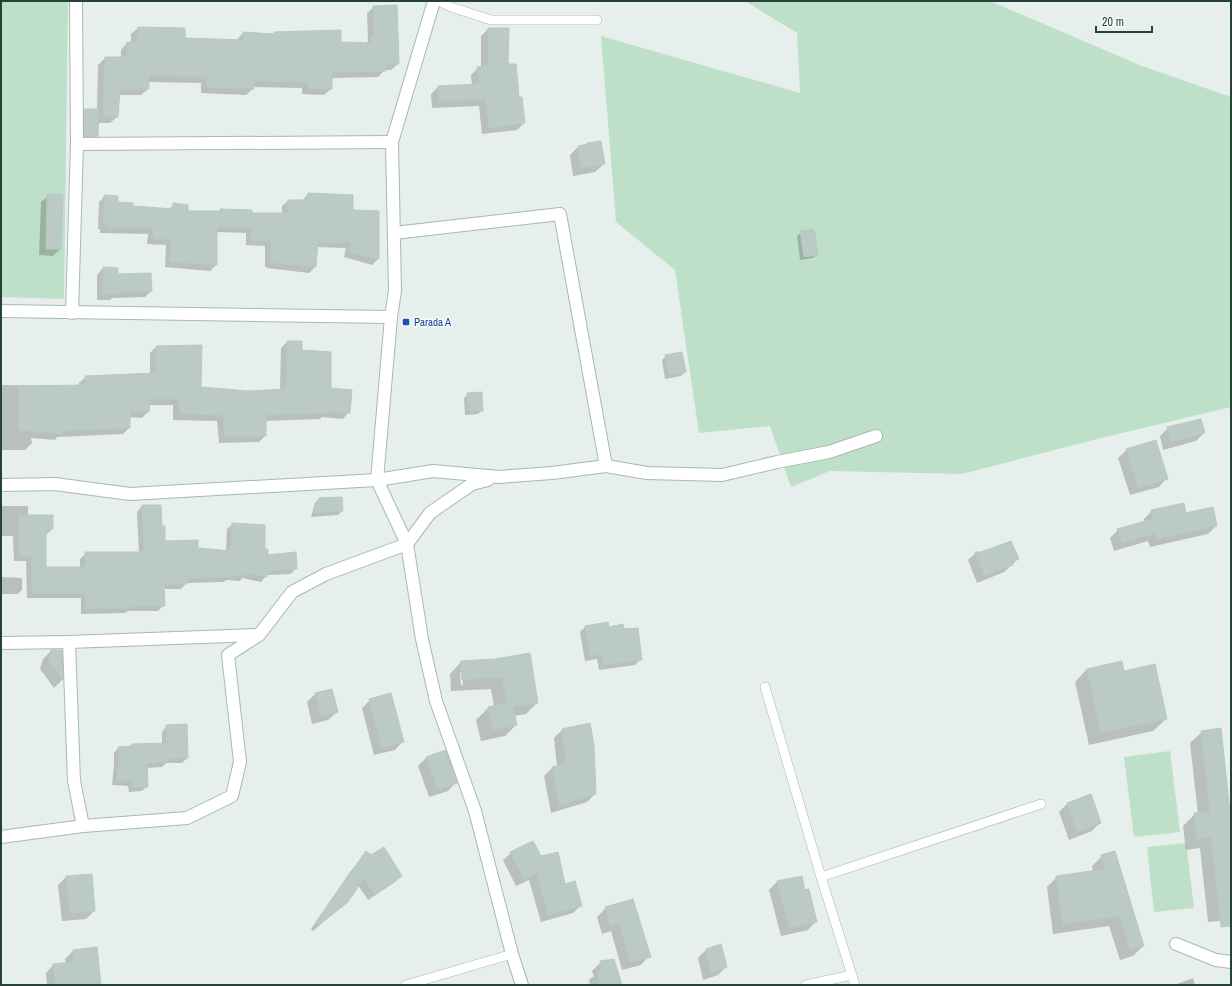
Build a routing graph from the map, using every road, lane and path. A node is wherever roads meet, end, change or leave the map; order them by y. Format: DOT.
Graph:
graph roads {
  1 [pos="76,1"];
  2 [pos="434,1"];
  3 [pos="438,1"];
  4 [pos="597,20"];
  5 [pos="392,142"];
  6 [pos="77,144"];
  7 [pos="394,233"];
  8 [pos="1,311"];
  9 [pos="72,313"];
  10 [pos="391,317"];
  11 [pos="876,436"];
  12 [pos="606,466"];
  13 [pos="499,477"];
  14 [pos="377,480"];
  15 [pos="1,484"];
  16 [pos="407,544"];
  17 [pos="259,635"];
  18 [pos="69,642"];
  19 [pos="1,643"];
  20 [pos="765,687"];
  21 [pos="1041,804"];
  22 [pos="83,826"];
  23 [pos="1,837"];
  24 [pos="821,877"];
  25 [pos="1176,944"];
  26 [pos="512,954"];
  27 [pos="1231,962"];
  28 [pos="852,975"];
  29 [pos="406,985"];
  30 [pos="522,985"];
  31 [pos="806,985"];
  32 [pos="855,985"];
  1 -- 6 [label="street"];
  2 -- 5 [label="street"];
  3 -- 4 [label="lane"];
  5 -- 6 [label="street"];
  5 -- 7 [label="street"];
  6 -- 9 [label="street"];
  7 -- 10 [label="street"];
  7 -- 12 [label="street"];
  8 -- 9 [label="street"];
  9 -- 10 [label="street"];
  10 -- 14 [label="street"];
  11 -- 12 [label="street"];
  12 -- 13 [label="street"];
  13 -- 14 [label="street"];
  13 -- 16 [label="street"];
  14 -- 15 [label="street"];
  14 -- 16 [label="street"];
  16 -- 17 [label="street"];
  16 -- 26 [label="street"];
  17 -- 18 [label="street"];
  17 -- 22 [label="street"];
  18 -- 19 [label="street"];
  18 -- 22 [label="street"];
  20 -- 24 [label="lane"];
  21 -- 24 [label="lane"];
  22 -- 23 [label="street"];
  24 -- 28 [label="lane"];
  25 -- 27 [label="street"];
  26 -- 29 [label="lane"];
  26 -- 30 [label="street"];
  28 -- 31 [label="lane"];
  28 -- 32 [label="lane"];
}
